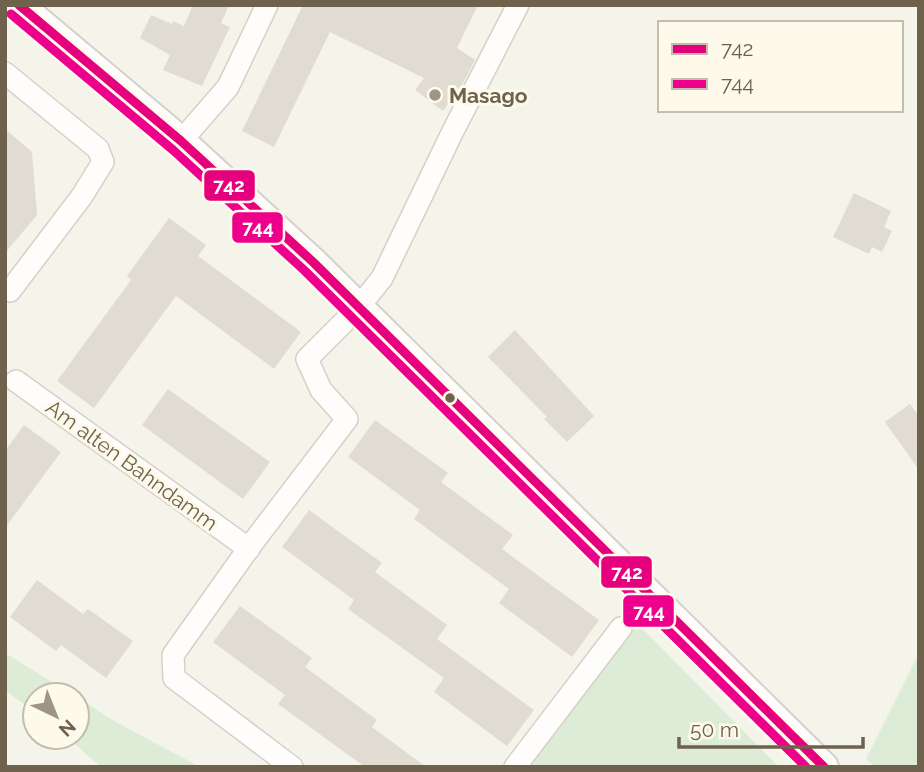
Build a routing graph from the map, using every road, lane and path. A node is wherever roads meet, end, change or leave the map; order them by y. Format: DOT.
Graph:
graph roads {
  1 [pos="267,5"];
  2 [pos="518,5"];
  3 [pos="22,6"];
  4 [pos="5,73"];
  5 [pos="181,141"];
  6 [pos="7,292"];
  7 [pos="358,307"];
  8 [pos="16,380"];
  9 [pos="248,549"];
  10 [pos="621,628"];
  11 [pos="292,767"];
  12 [pos="515,767"];
  13 [pos="824,767"];
  1 -- 5 [label="street"];
  2 -- 7 [label="street"];
  3 -- 5 [label="main road"];
  4 -- 6 [label="street"];
  5 -- 7 [label="main road"];
  7 -- 9 [label="street"];
  7 -- 13 [label="main road"];
  8 -- 9 [label="street, Am alten Bahndamm"];
  9 -- 11 [label="street"];
  10 -- 12 [label="street"];
}
